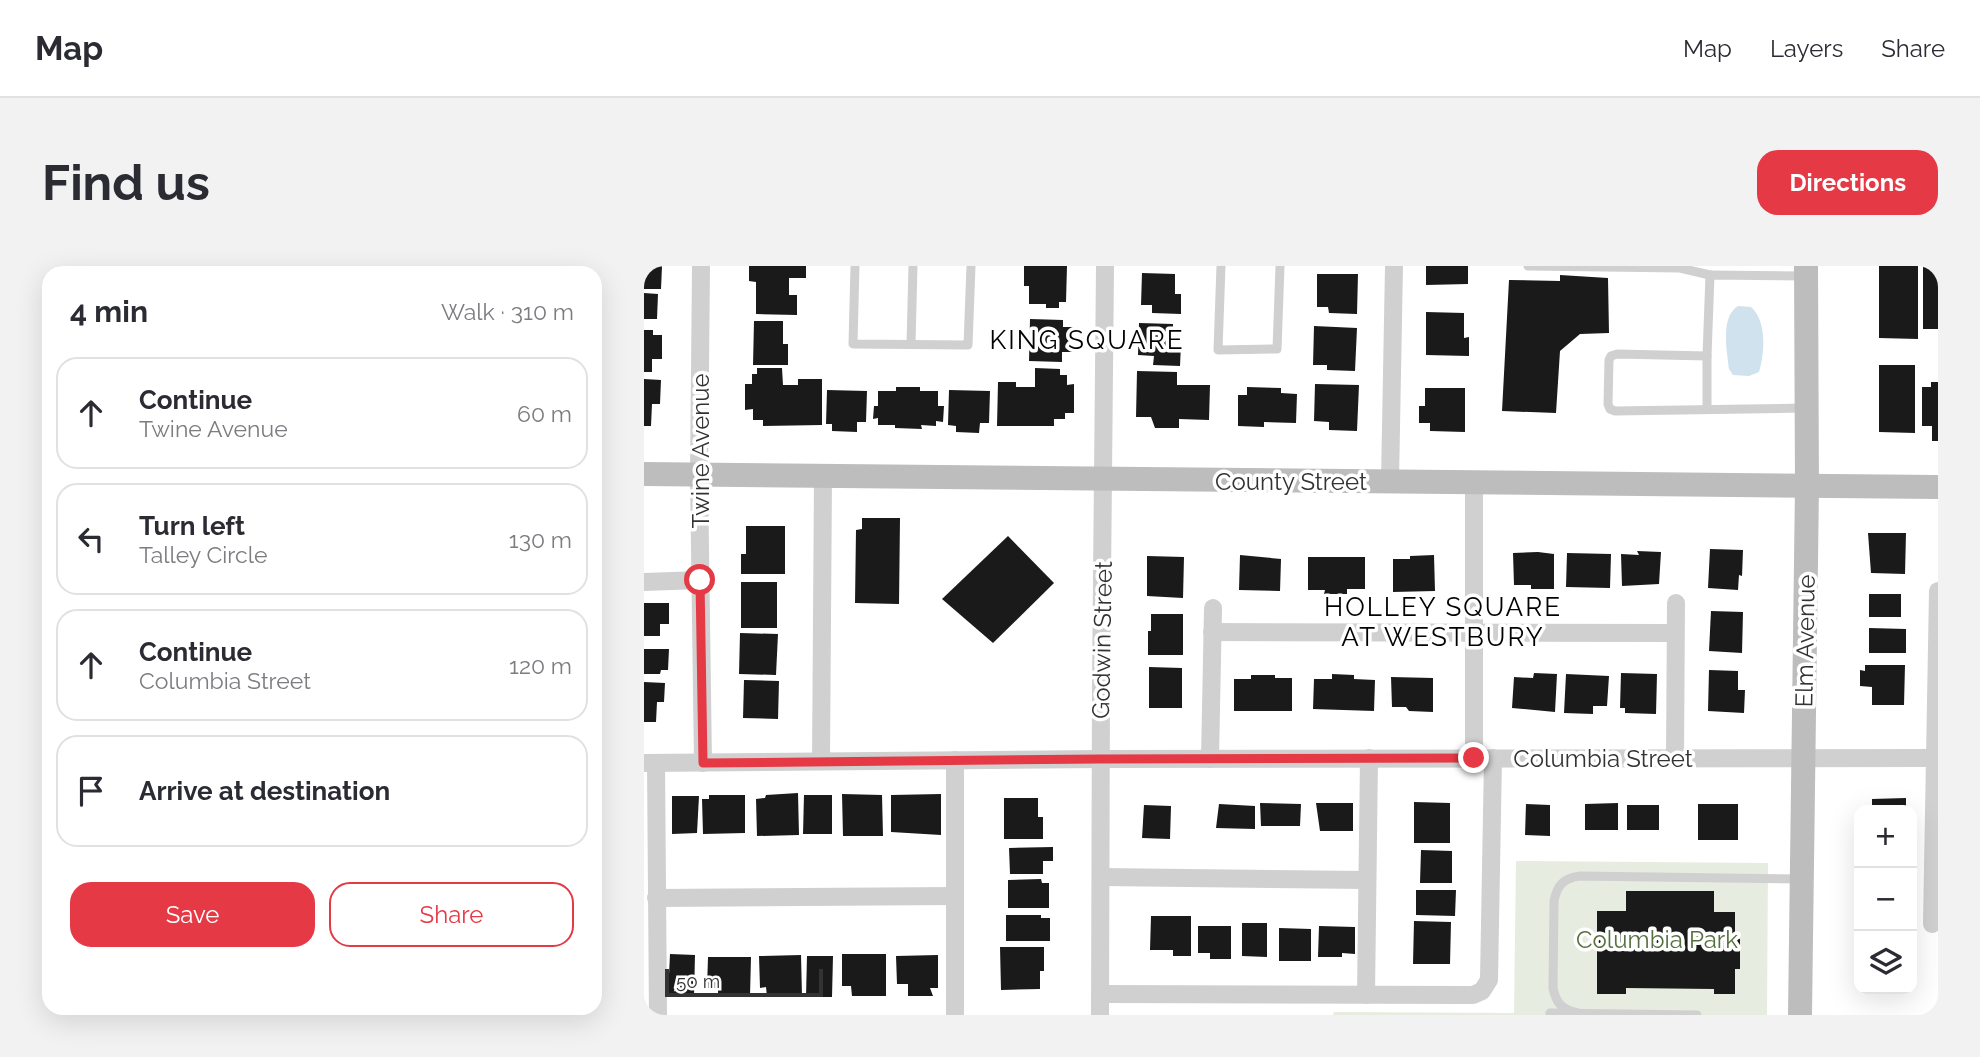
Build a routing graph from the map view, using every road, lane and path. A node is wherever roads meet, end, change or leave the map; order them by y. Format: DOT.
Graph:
graph roads {
  1 [pos="701,266"];
  2 [pos="855,266"];
  3 [pos="913,266"];
  4 [pos="971,266"];
  5 [pos="1105,266"];
  6 [pos="1220,266"];
  7 [pos="1280,266"];
  8 [pos="1394,266"];
  9 [pos="1528,266"];
  10 [pos="1806,271"];
  11 [pos="1710,275"];
  12 [pos="911,344"];
  13 [pos="1707,356"];
  14 [pos="1807,408"];
  15 [pos="1707,409"];
  16 [pos="644,474"];
  17 [pos="699,476"];
  18 [pos="823,477"];
  19 [pos="1104,480"];
  20 [pos="1390,481"];
  21 [pos="1474,482"];
  22 [pos="1807,486"];
  23 [pos="1938,487"];
  24 [pos="700,580"];
  25 [pos="644,582"];
  26 [pos="1938,591"];
  27 [pos="1676,603"];
  28 [pos="1213,608"];
  29 [pos="1938,627"];
  30 [pos="1474,631"];
  31 [pos="1212,632"];
  32 [pos="1675,633"];
  33 [pos="1369,758"];
  34 [pos="1483,758"];
  35 [pos="1675,758"];
  36 [pos="1803,758"];
  37 [pos="1936,758"];
  38 [pos="1100,759"];
  39 [pos="1210,759"];
  40 [pos="955,760"];
  41 [pos="821,761"];
  42 [pos="650,763"];
  43 [pos="703,763"];
  44 [pos="1101,877"];
  45 [pos="1802,879"];
  46 [pos="1367,880"];
  47 [pos="1935,888"];
  48 [pos="955,896"];
  49 [pos="656,898"];
  50 [pos="1932,924"];
  51 [pos="1553,988"];
  52 [pos="1100,994"];
  53 [pos="1366,995"];
  54 [pos="1578,1013"];
  55 [pos="1549,1014"];
  56 [pos="1616,1014"];
  57 [pos="658,1015"];
  58 [pos="955,1015"];
  59 [pos="1100,1015"];
  60 [pos="1697,1015"];
  61 [pos="1800,1015"];
  1 -- 17 [label="street, Twine Avenue"];
  2 -- 12 [label="lane"];
  3 -- 12 [label="lane"];
  4 -- 12 [label="lane"];
  5 -- 19 [label="street, Godwin Street"];
  6 -- 7 [label="lane"];
  8 -- 20 [label="street"];
  9 -- 11 [label="lane"];
  10 -- 11 [label="lane"];
  10 -- 14 [label="street, Elm Avenue"];
  11 -- 13 [label="lane"];
  13 -- 15 [label="lane"];
  13 -- 15 [label="lane"];
  14 -- 15 [label="lane"];
  14 -- 22 [label="street, Elm Avenue"];
  16 -- 17 [label="street, County Street"];
  17 -- 18 [label="street, County Street"];
  17 -- 24 [label="street, Twine Avenue"];
  18 -- 19 [label="street, County Street"];
  18 -- 41 [label="street"];
  19 -- 20 [label="street, County Street"];
  19 -- 38 [label="street, Godwin Street"];
  20 -- 21 [label="street, County Street"];
  21 -- 22 [label="street, County Street"];
  21 -- 30 [label="street"];
  22 -- 23 [label="street, County Street"];
  22 -- 36 [label="street, Elm Avenue"];
  24 -- 25 [label="street"];
  24 -- 43 [label="street, Twine Avenue"];
  26 -- 29 [label="street"];
  27 -- 32 [label="street"];
  28 -- 31 [label="street"];
  29 -- 37 [label="street"];
  30 -- 31 [label="street"];
  30 -- 32 [label="street"];
  30 -- 34 [label="street"];
  31 -- 39 [label="street"];
  32 -- 35 [label="street"];
  33 -- 34 [label="street, Columbia Street"];
  33 -- 39 [label="street, Columbia Street"];
  33 -- 46 [label="street"];
  34 -- 35 [label="street, Columbia Street"];
  34 -- 53 [label="street"];
  35 -- 36 [label="street, Columbia Street"];
  36 -- 37 [label="street, Columbia Street"];
  36 -- 45 [label="street, Elm Avenue"];
  37 -- 47 [label="street"];
  38 -- 39 [label="street, Columbia Street"];
  38 -- 40 [label="street, Columbia Street"];
  38 -- 44 [label="street, Godwin Street"];
  40 -- 41 [label="street, Columbia Street"];
  40 -- 48 [label="street"];
  41 -- 43 [label="street, Columbia Street"];
  42 -- 43 [label="street, Columbia Street"];
  42 -- 49 [label="street"];
  44 -- 46 [label="street"];
  44 -- 52 [label="street, Godwin Street"];
  45 -- 51 [label="lane"];
  45 -- 61 [label="street, Elm Avenue"];
  46 -- 53 [label="street"];
  47 -- 50 [label="street"];
  48 -- 49 [label="street"];
  48 -- 58 [label="street"];
  49 -- 57 [label="street"];
  51 -- 54 [label="lane"];
  51 -- 55 [label="lane"];
  52 -- 53 [label="street"];
  52 -- 59 [label="street, Godwin Street"];
  54 -- 55 [label="lane"];
  54 -- 56 [label="lane"];
  56 -- 60 [label="lane"];
}
